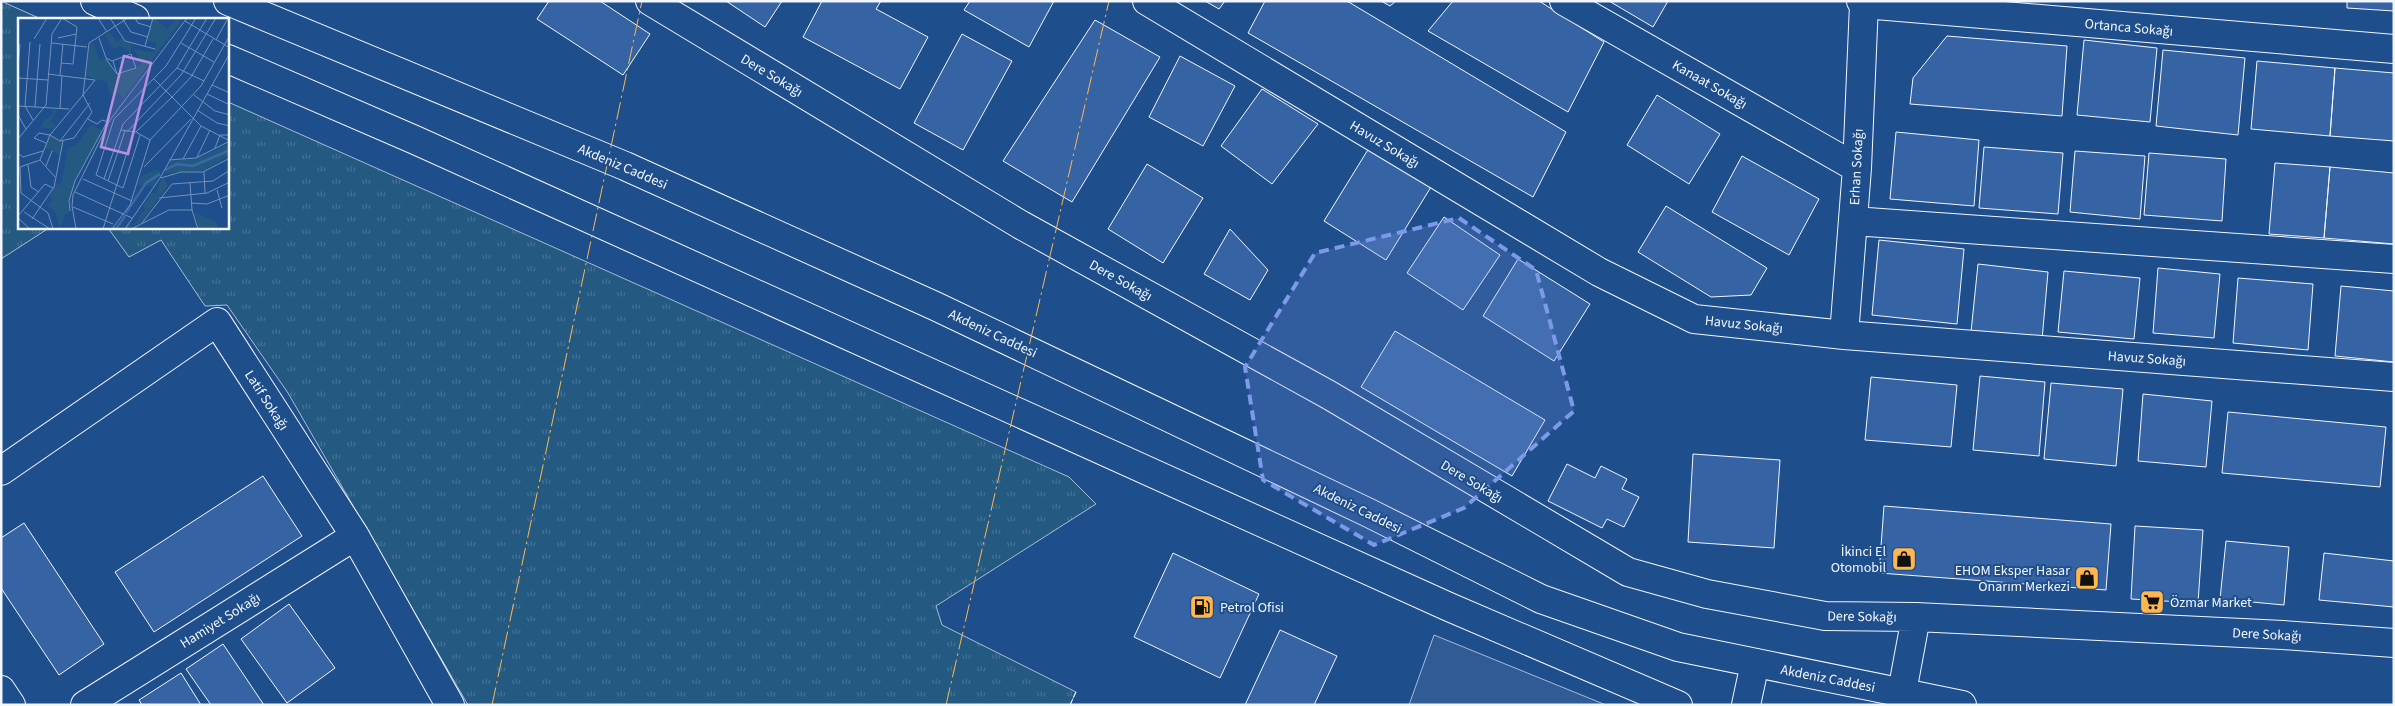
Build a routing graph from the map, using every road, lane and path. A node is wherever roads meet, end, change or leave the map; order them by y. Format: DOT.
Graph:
graph roads {
  1 [pos="95,1"];
  2 [pos="228,1"];
  3 [pos="650,1"];
  4 [pos="1147,1"];
  5 [pos="1564,1"];
  6 [pos="1862,3"];
  7 [pos="134,18"];
  8 [pos="2394,49"];
  9 [pos="229,59"];
  10 [pos="1857,168"];
  11 [pos="1853,221"];
  12 [pos="2394,259"];
  13 [pos="1844,335"];
  14 [pos="2394,378"];
  15 [pos="1,471"];
  16 [pos="355,536"];
  17 [pos="1916,617"];
  18 [pos="2394,643"];
  19 [pos="1755,663"];
  20 [pos="1,690"];
  21 [pos="1902,692"];
  22 [pos="12,705"];
  23 [pos="85,705"];
  24 [pos="450,705"];
  25 [pos="1678,705"];
  26 [pos="1746,705"];
  27 [pos="1962,705"];
  1 -- 7 [label="street"];
  2 -- 19 [label="street, Akdeniz Caddesi"];
  3 -- 17 [label="street, Dere Sokağı"];
  4 -- 13 [label="street, Havuz Sokağı"];
  5 -- 10 [label="street, Kanaat Sokağı"];
  6 -- 8 [label="street, Ortanca Sokağı"];
  6 -- 10 [label="street, Erhan Sokağı"];
  9 -- 25 [label="street"];
  10 -- 11 [label="street, Erhan Sokağı"];
  11 -- 12 [label="street"];
  11 -- 13 [label="street, Erhan Sokağı"];
  13 -- 14 [label="street, Havuz Sokağı"];
  15 -- 16 [label="street, Latif Sokağı"];
  16 -- 23 [label="street, Hamiyet Sokağı"];
  16 -- 24 [label="street, Latif Sokağı"];
  17 -- 18 [label="street, Dere Sokağı"];
  17 -- 21 [label="street"];
  19 -- 21 [label="street, Akdeniz Caddesi"];
  19 -- 26 [label="street"];
  20 -- 22 [label="street"];
  21 -- 27 [label="street, Akdeniz Caddesi"];
}
